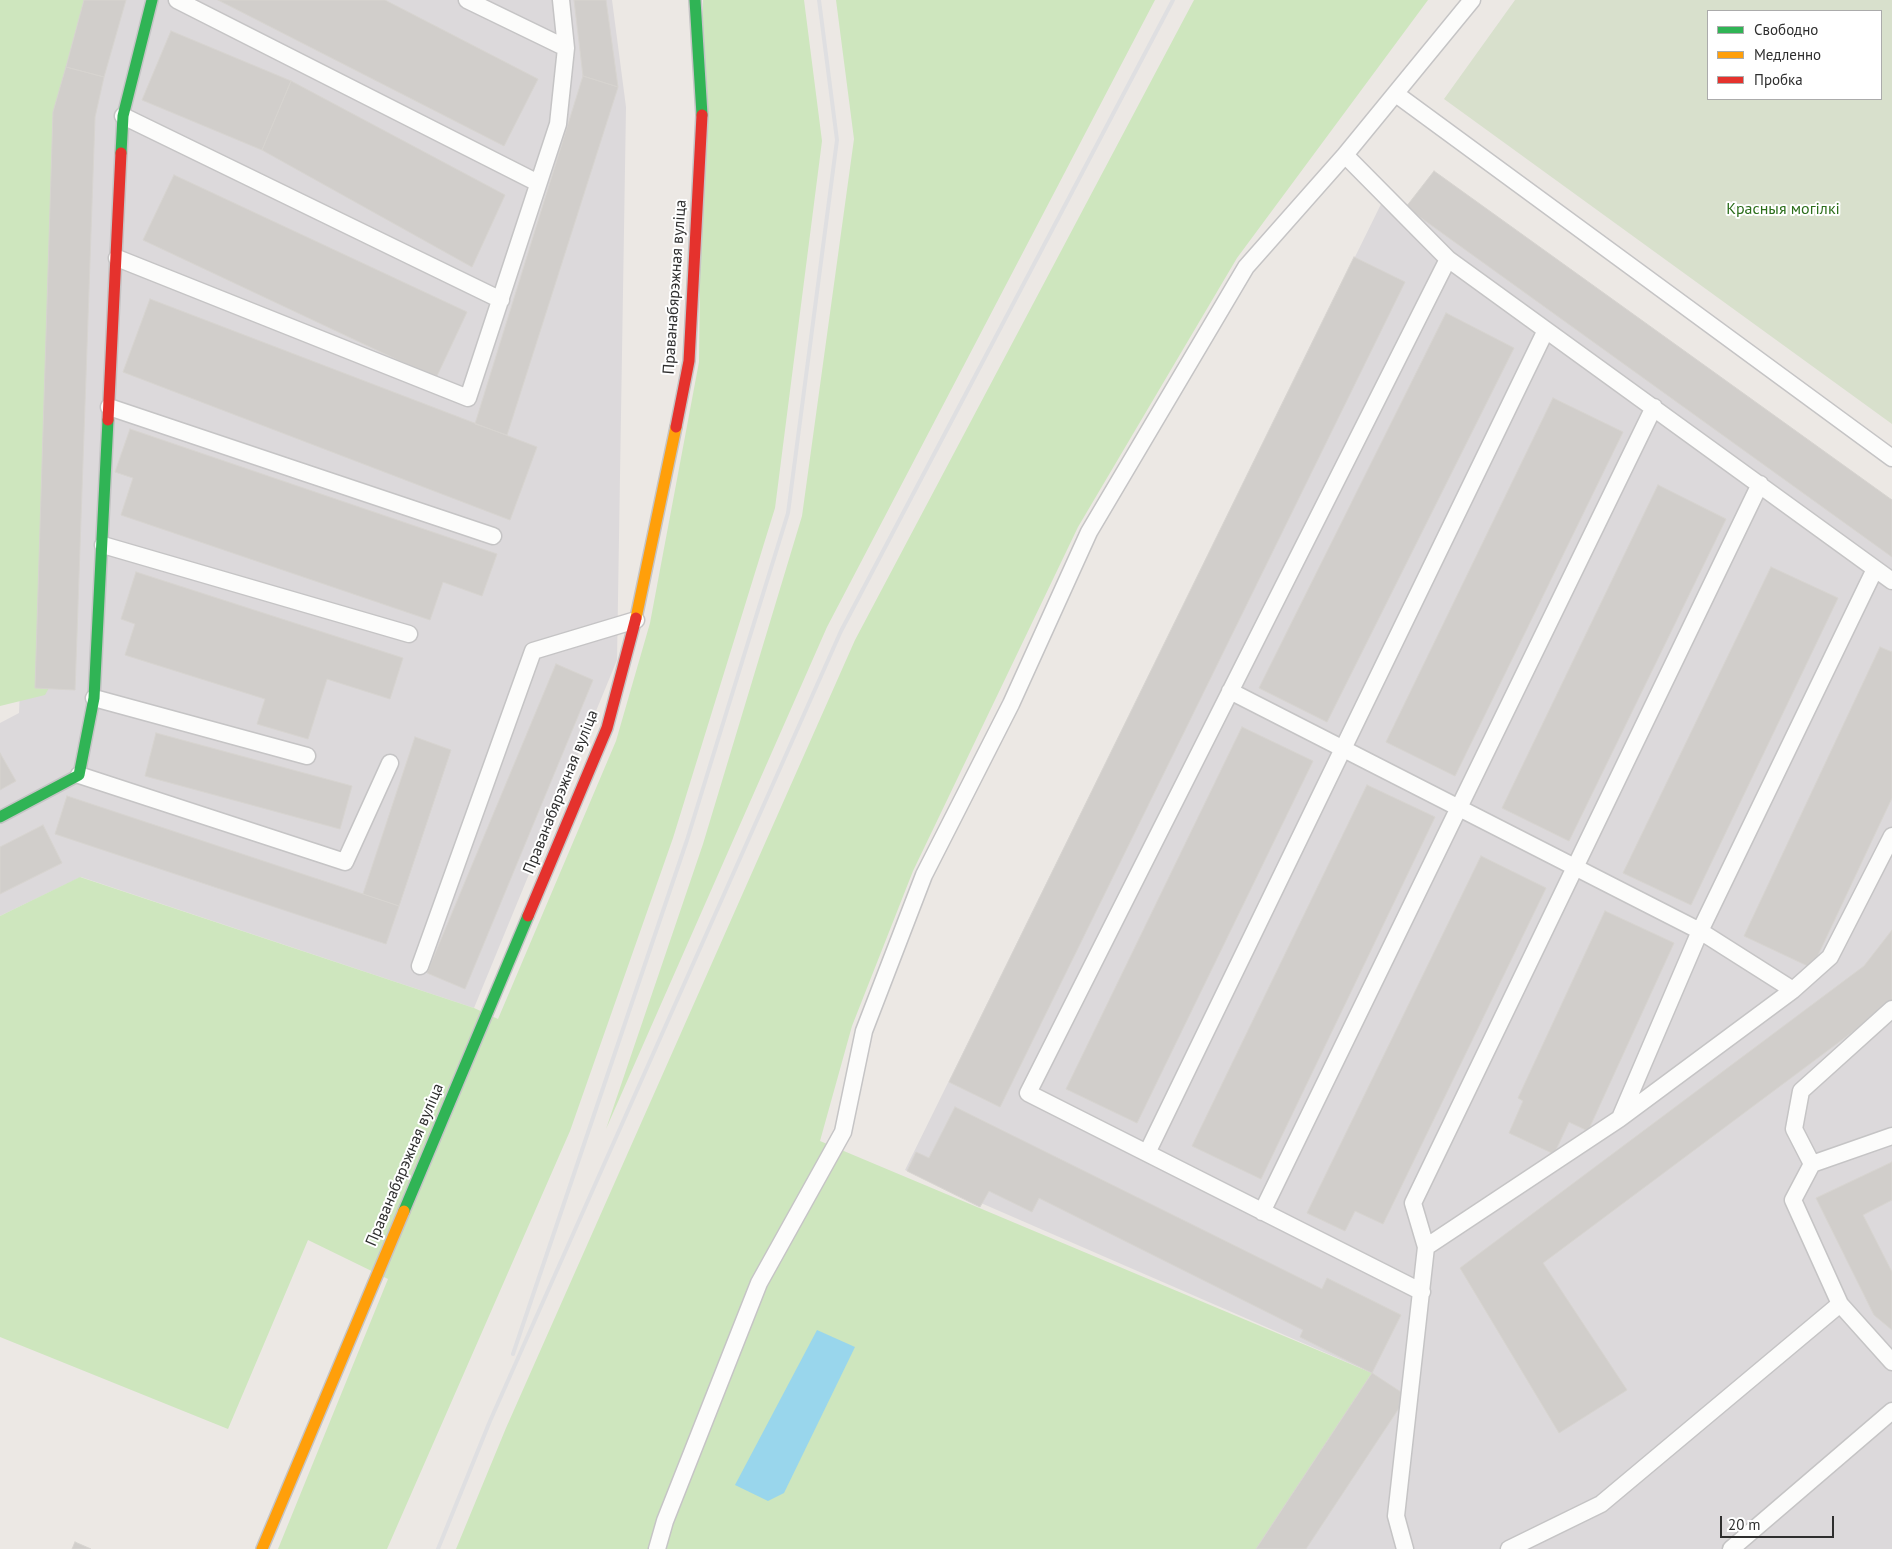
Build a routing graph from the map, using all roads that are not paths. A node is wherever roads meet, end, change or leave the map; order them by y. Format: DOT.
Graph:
graph roads {
  1 [pos="152,0"];
  2 [pos="177,0"];
  3 [pos="467,0"];
  4 [pos="562,0"];
  5 [pos="695,0"];
  6 [pos="1472,0"];
  7 [pos="566,48"];
  8 [pos="1396,94"];
  9 [pos="123,116"];
  10 [pos="1345,155"];
  11 [pos="538,183"];
  12 [pos="117,258"];
  13 [pos="1448,259"];
  14 [pos="501,300"];
  15 [pos="1546,330"];
  16 [pos="109,407"];
  17 [pos="1654,407"];
  18 [pos="1892,458"];
  19 [pos="1760,484"];
  20 [pos="493,536"];
  21 [pos="103,544"];
  22 [pos="1875,569"];
  23 [pos="1892,581"];
  24 [pos="636,620"];
  25 [pos="409,634"];
  26 [pos="1230,691"];
  27 [pos="94,698"];
  28 [pos="1343,749"];
  29 [pos="308,756"];
  30 [pos="390,763"];
  31 [pos="79,775"];
  32 [pos="1459,808"];
  33 [pos="0,817"];
  34 [pos="1892,836"];
  35 [pos="1575,868"];
  36 [pos="1700,931"];
  37 [pos="420,966"];
  38 [pos="1793,990"];
  39 [pos="1892,1009"];
  40 [pos="1619,1120"];
  41 [pos="1892,1136"];
  42 [pos="1147,1153"];
  43 [pos="1812,1164"];
  44 [pos="1262,1212"];
  45 [pos="1426,1247"];
  46 [pos="1422,1292"];
  47 [pos="1840,1304"];
  48 [pos="1892,1362"];
  49 [pos="1892,1411"];
  50 [pos="262,1549"];
  51 [pos="657,1549"];
  52 [pos="1405,1549"];
  53 [pos="1509,1549"];
  54 [pos="1731,1549"];
  1 -- 9 [label="street"];
  2 -- 11 [label="lane"];
  3 -- 7 [label="lane"];
  4 -- 7 [label="lane"];
  5 -- 24 [label="street, Праванабярэжная вуліца"];
  6 -- 8 [label="lane"];
  7 -- 11 [label="lane"];
  8 -- 10 [label="lane"];
  8 -- 18 [label="lane"];
  9 -- 12 [label="street"];
  9 -- 14 [label="lane"];
  10 -- 13 [label="lane"];
  10 -- 51 [label="lane"];
  11 -- 14 [label="lane"];
  12 -- 14 [label="lane"];
  12 -- 16 [label="street"];
  13 -- 15 [label="lane"];
  13 -- 26 [label="lane"];
  15 -- 17 [label="lane"];
  15 -- 28 [label="lane"];
  16 -- 20 [label="lane"];
  16 -- 21 [label="street"];
  17 -- 19 [label="lane"];
  17 -- 32 [label="lane"];
  19 -- 22 [label="lane"];
  19 -- 35 [label="lane"];
  21 -- 25 [label="lane"];
  21 -- 27 [label="street"];
  22 -- 23 [label="lane"];
  22 -- 36 [label="lane"];
  24 -- 37 [label="lane"];
  24 -- 50 [label="street, Праванабярэжная вуліца"];
  26 -- 28 [label="lane"];
  26 -- 42 [label="lane"];
  27 -- 29 [label="lane"];
  27 -- 31 [label="street"];
  28 -- 32 [label="lane"];
  28 -- 42 [label="lane"];
  30 -- 31 [label="lane"];
  31 -- 33 [label="street"];
  32 -- 35 [label="lane"];
  32 -- 44 [label="lane"];
  34 -- 38 [label="lane"];
  35 -- 36 [label="lane"];
  35 -- 45 [label="lane"];
  36 -- 38 [label="lane"];
  36 -- 40 [label="lane"];
  38 -- 40 [label="lane"];
  39 -- 43 [label="lane"];
  40 -- 45 [label="lane"];
  41 -- 43 [label="lane"];
  42 -- 44 [label="lane"];
  43 -- 47 [label="lane"];
  44 -- 46 [label="lane"];
  45 -- 46 [label="lane"];
  46 -- 52 [label="lane"];
  47 -- 48 [label="lane"];
  47 -- 53 [label="lane"];
  49 -- 54 [label="lane"];
}
